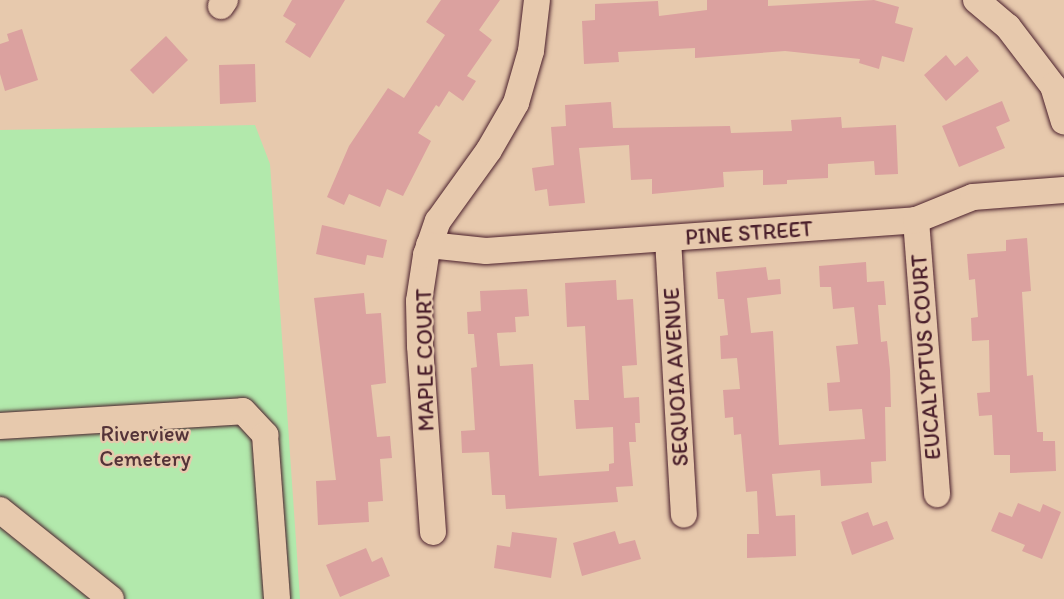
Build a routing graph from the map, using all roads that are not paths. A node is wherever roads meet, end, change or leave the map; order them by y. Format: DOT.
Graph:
graph roads {
  1 [pos="537,0"];
  2 [pos="976,0"];
  3 [pos="1058,83"];
  4 [pos="1064,122"];
  5 [pos="1064,190"];
  6 [pos="916,220"];
  7 [pos="668,239"];
  8 [pos="429,245"];
  9 [pos="0,426"];
  10 [pos="937,494"];
  11 [pos="0,510"];
  12 [pos="684,514"];
  13 [pos="433,532"];
  14 [pos="111,599"];
  15 [pos="277,599"];
  1 -- 8 [label="street, MAPLE COURT"];
  2 -- 3 [label="street"];
  3 -- 4 [label="street"];
  5 -- 6 [label="street, PINE STREET"];
  6 -- 7 [label="street, PINE STREET"];
  6 -- 10 [label="street, EUCALYPTUS COURT"];
  7 -- 8 [label="street, PINE STREET"];
  7 -- 12 [label="street, SEQUOIA AVENUE"];
  8 -- 13 [label="street, MAPLE COURT"];
  9 -- 15 [label="street"];
  11 -- 14 [label="street"];
}
